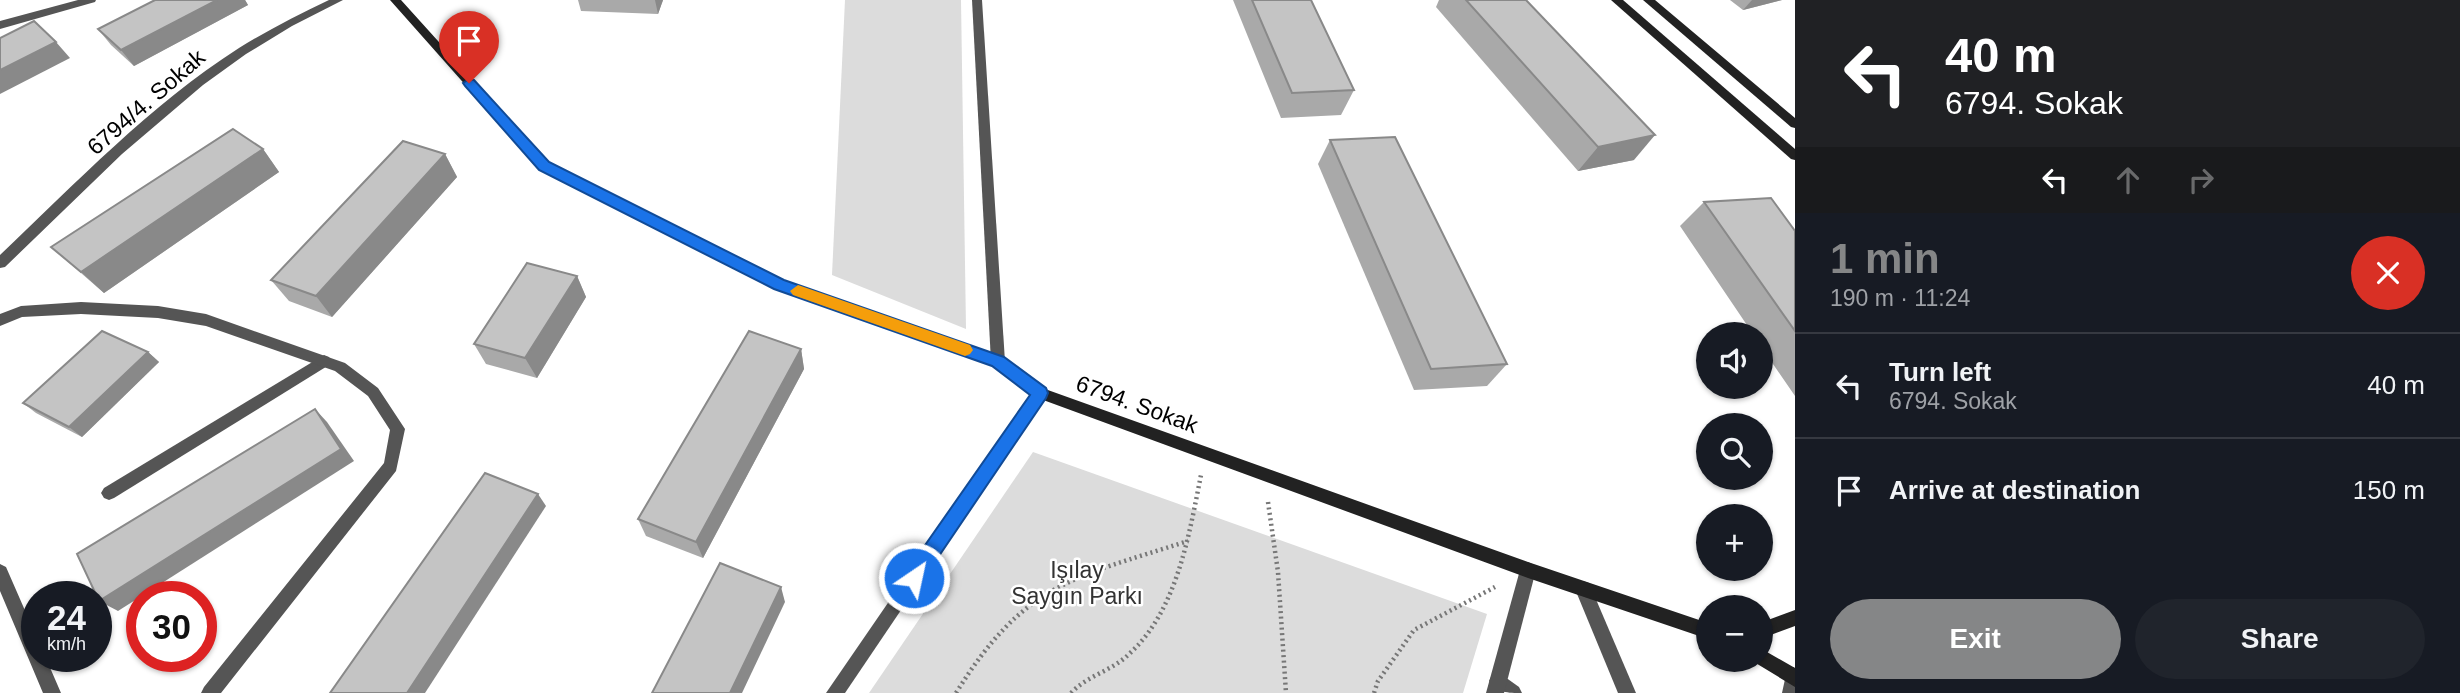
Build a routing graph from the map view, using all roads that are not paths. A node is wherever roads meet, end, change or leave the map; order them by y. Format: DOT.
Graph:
graph roads {
  1 [pos="91,0"];
  2 [pos="338,0"];
  3 [pos="394,0"];
  4 [pos="977,0"];
  5 [pos="1616,0"];
  6 [pos="1648,0"];
  7 [pos="0,26"];
  8 [pos="1795,124"];
  9 [pos="1795,156"];
  10 [pos="0,263"];
  11 [pos="0,320"];
  12 [pos="324,361"];
  13 [pos="998,362"];
  14 [pos="1040,393"];
  15 [pos="109,493"];
  16 [pos="1528,570"];
  17 [pos="0,572"];
  18 [pos="1583,589"];
  19 [pos="1795,618"];
  20 [pos="1773,626"];
  21 [pos="1696,627"];
  22 [pos="1773,666"];
  23 [pos="1793,682"];
  24 [pos="1497,687"];
  25 [pos="52,693"];
  26 [pos="210,693"];
  27 [pos="835,693"];
  28 [pos="1513,693"];
  29 [pos="1627,693"];
  1 -- 7 [label="street"];
  2 -- 10 [label="street, 6794/4. Sokak"];
  3 -- 13 [label="street, 6794. Sokak"];
  4 -- 13 [label="street"];
  5 -- 9 [label="street"];
  6 -- 8 [label="street"];
  11 -- 12 [label="street"];
  12 -- 15 [label="street"];
  12 -- 26 [label="street"];
  13 -- 14 [label="street, 6794. Sokak"];
  14 -- 16 [label="street, 6794. Sokak"];
  14 -- 27 [label="street"];
  16 -- 18 [label="street, 6794. Sokak"];
  16 -- 24 [label="street"];
  17 -- 25 [label="street"];
  18 -- 21 [label="street, 6794. Sokak"];
  18 -- 29 [label="street"];
  19 -- 20 [label="street"];
  22 -- 23 [label="street"];
  24 -- 28 [label="street"];
}
